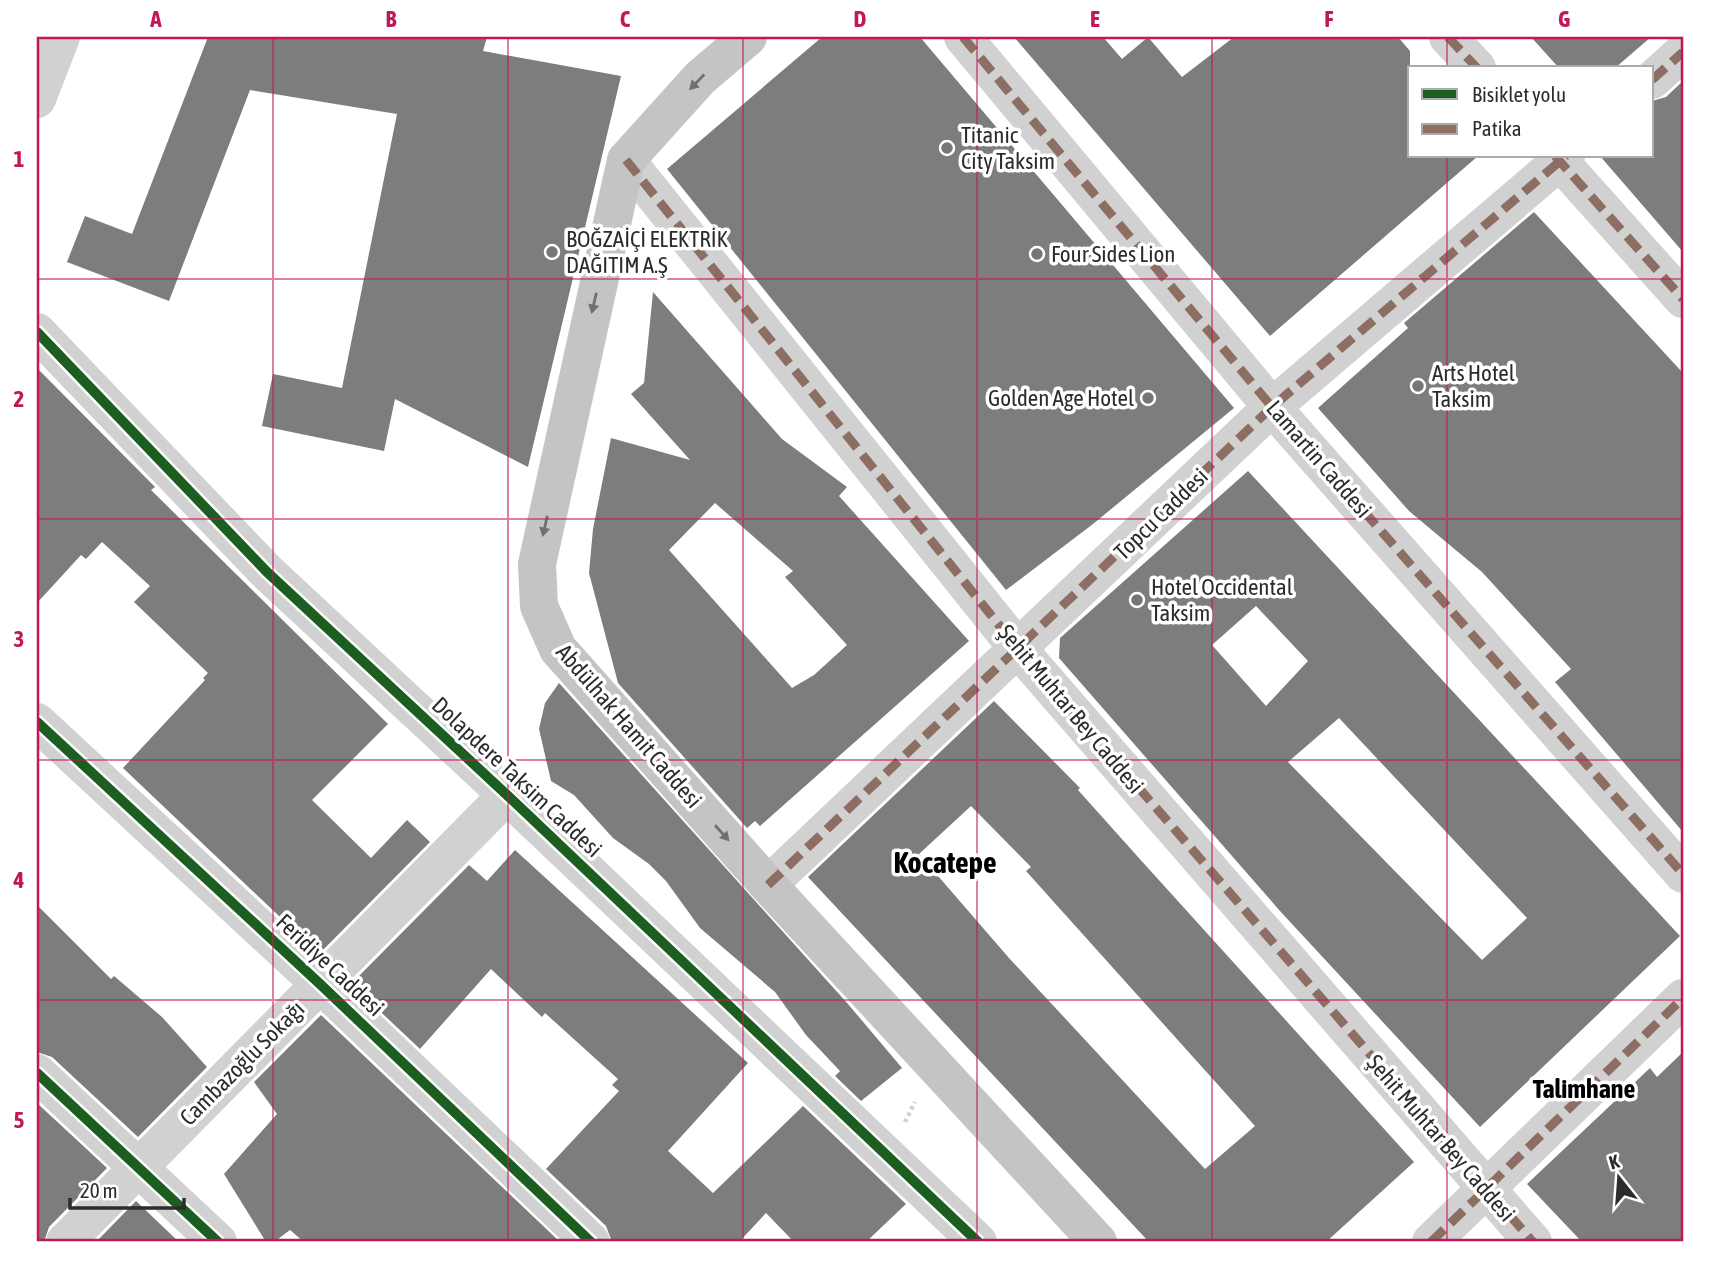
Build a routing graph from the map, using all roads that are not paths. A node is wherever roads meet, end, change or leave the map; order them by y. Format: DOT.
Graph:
graph roads {
  1 [pos="61,37"];
  2 [pos="748,37"];
  3 [pos="963,37"];
  4 [pos="1448,37"];
  5 [pos="1683,52"];
  6 [pos="1475,66"];
  7 [pos="1654,78"];
  8 [pos="37,99"];
  9 [pos="1560,158"];
  10 [pos="626,160"];
  11 [pos="1683,299"];
  12 [pos="37,332"];
  13 [pos="1272,407"];
  14 [pos="1019,650"];
  15 [pos="37,722"];
  16 [pos="507,795"];
  17 [pos="1683,874"];
  18 [pos="768,885"];
  19 [pos="320,984"];
  20 [pos="1683,998"];
  21 [pos="37,1073"];
  22 [pos="139,1167"];
  23 [pos="1486,1192"];
  24 [pos="65,1242"];
  25 [pos="218,1242"];
  26 [pos="591,1242"];
  27 [pos="978,1242"];
  28 [pos="1098,1242"];
  29 [pos="1431,1242"];
  30 [pos="1533,1242"];
  1 -- 8 [label="street"];
  2 -- 10 [label="main road, Abdülhak Hamit Caddesi, one-way"];
  3 -- 13 [label="street, Lamartin Caddesi"];
  4 -- 6 [label="street"];
  5 -- 7 [label="street"];
  9 -- 11 [label="street"];
  9 -- 13 [label="street, Topcu Caddesi"];
  10 -- 14 [label="street, Şehit Muhtar Bey Caddesi"];
  10 -- 18 [label="main road, Abdülhak Hamit Caddesi, one-way"];
  12 -- 16 [label="street, Dolapdere Taksim Caddesi"];
  13 -- 14 [label="street, Topcu Caddesi"];
  13 -- 17 [label="street, Lamartin Caddesi"];
  14 -- 18 [label="street, Topcu Caddesi"];
  14 -- 23 [label="street, Şehit Muhtar Bey Caddesi"];
  15 -- 19 [label="street, Feridiye Caddesi"];
  16 -- 19 [label="street, Cambazoğlu Sokağı"];
  16 -- 27 [label="street, Dolapdere Taksim Caddesi"];
  18 -- 28 [label="main road, Abdülhak Hamit Caddesi"];
  19 -- 22 [label="street, Cambazoğlu Sokağı"];
  19 -- 26 [label="street, Feridiye Caddesi"];
  20 -- 23 [label="street"];
  21 -- 22 [label="street"];
  22 -- 24 [label="street, Cambazoğlu Sokağı"];
  22 -- 25 [label="street"];
  23 -- 29 [label="street"];
  23 -- 30 [label="street, Şehit Muhtar Bey Caddesi"];
}
